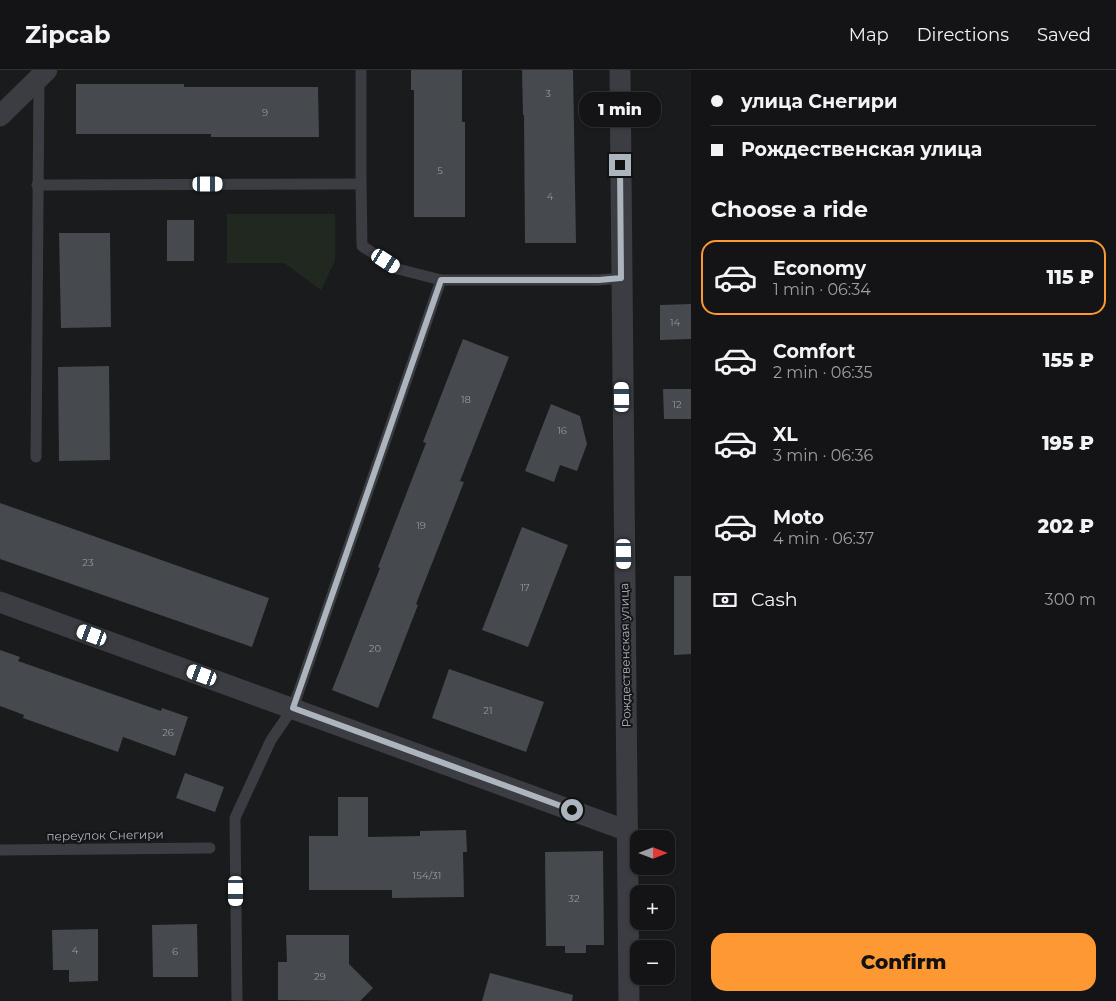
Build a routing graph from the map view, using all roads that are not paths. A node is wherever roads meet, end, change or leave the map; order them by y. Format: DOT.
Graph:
graph roads {
  1 [pos="361,70"];
  2 [pos="620,70"];
  3 [pos="43,73"];
  4 [pos="0,116"];
  5 [pos="361,184"];
  6 [pos="37,185"];
  7 [pos="621,278"];
  8 [pos="441,280"];
  9 [pos="36,457"];
  10 [pos="0,602"];
  11 [pos="293,708"];
  12 [pos="628,830"];
  13 [pos="210,848"];
  14 [pos="0,850"];
  15 [pos="237,1001"];
  16 [pos="629,1001"];
  1 -- 5 [label="lane"];
  2 -- 7 [label="street, Рождественская улица"];
  3 -- 4 [label="street"];
  3 -- 6 [label="lane"];
  5 -- 6 [label="lane"];
  5 -- 8 [label="lane"];
  6 -- 9 [label="lane"];
  7 -- 8 [label="lane"];
  7 -- 12 [label="street, Рождественская улица"];
  8 -- 11 [label="lane"];
  10 -- 11 [label="street"];
  11 -- 12 [label="street"];
  11 -- 15 [label="lane"];
  12 -- 16 [label="street, Рождественская улица"];
  13 -- 14 [label="lane, переулок Снегири"];
}
